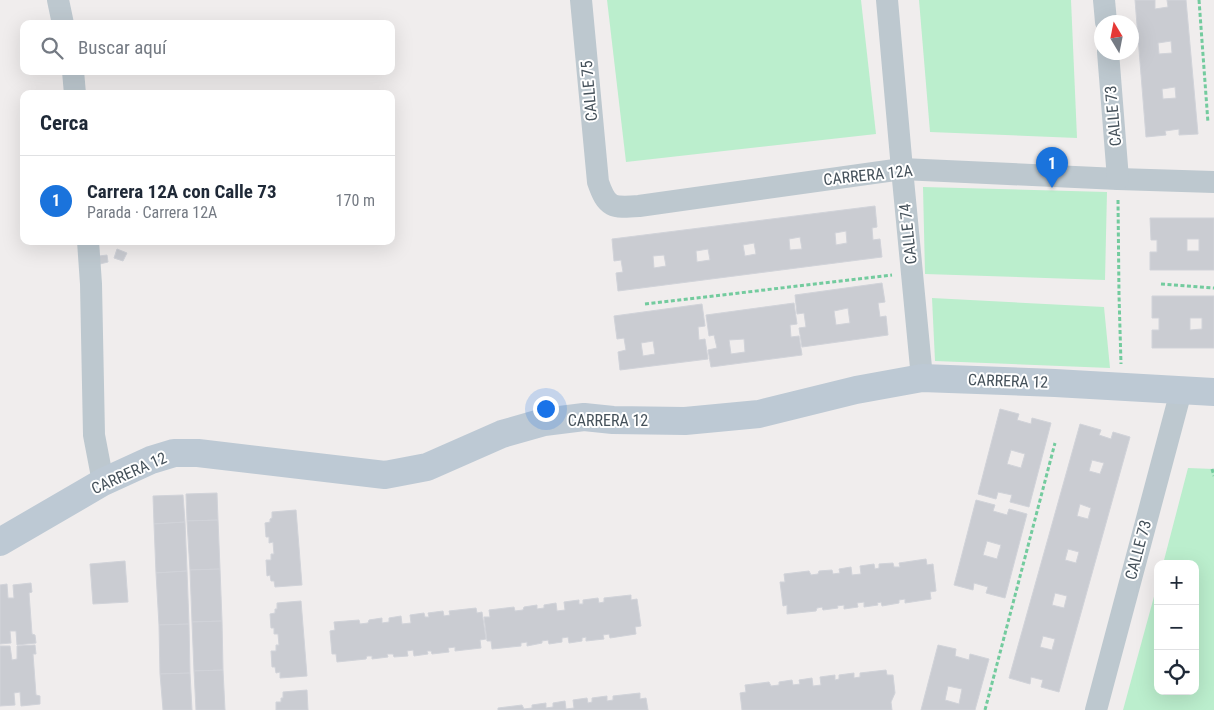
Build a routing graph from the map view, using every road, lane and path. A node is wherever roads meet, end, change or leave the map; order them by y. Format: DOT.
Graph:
graph roads {
  1 [pos="58,0"];
  2 [pos="581,0"];
  3 [pos="888,0"];
  4 [pos="1104,0"];
  5 [pos="1199,0"];
  6 [pos="1105,15"];
  7 [pos="63,20"];
  8 [pos="1109,60"];
  9 [pos="73,75"];
  10 [pos="75,90"];
  11 [pos="1208,123"];
  12 [pos="902,169"];
  13 [pos="1118,180"];
  14 [pos="598,182"];
  15 [pos="1214,182"];
  16 [pos="88,245"];
  17 [pos="912,273"];
  18 [pos="1161,284"];
  19 [pos="1214,288"];
  20 [pos="645,304"];
  21 [pos="922,378"];
  22 [pos="1122,387"];
  23 [pos="1180,390"];
  24 [pos="1214,392"];
  25 [pos="1055,443"];
  26 [pos="1212,469"];
  27 [pos="1214,476"];
  28 [pos="103,482"];
  29 [pos="0,542"];
  30 [pos="985,710"];
  31 [pos="1096,710"];
  1 -- 7 [label="street"];
  2 -- 14 [label="street, CALLE 75"];
  3 -- 12 [label="street, CALLE 74"];
  4 -- 6 [label="street"];
  5 -- 11 [label="path"];
  8 -- 13 [label="street, CALLE 73"];
  9 -- 10 [label="street"];
  12 -- 13 [label="street, CARRERA 12A"];
  12 -- 14 [label="street, CARRERA 12A"];
  12 -- 17 [label="street, CALLE 74"];
  13 -- 15 [label="street, CARRERA 12A"];
  13 -- 22 [label="path"];
  16 -- 28 [label="street"];
  17 -- 20 [label="path"];
  17 -- 21 [label="street, CALLE 74"];
  18 -- 19 [label="path"];
  21 -- 22 [label="main road, CARRERA 12"];
  21 -- 28 [label="main road, CARRERA 12"];
  22 -- 23 [label="main road, CARRERA 12"];
  23 -- 24 [label="main road, CARRERA 12"];
  23 -- 31 [label="street, CALLE 73"];
  25 -- 30 [label="path"];
  26 -- 27 [label="path"];
  28 -- 29 [label="main road, CARRERA 12"];
}
